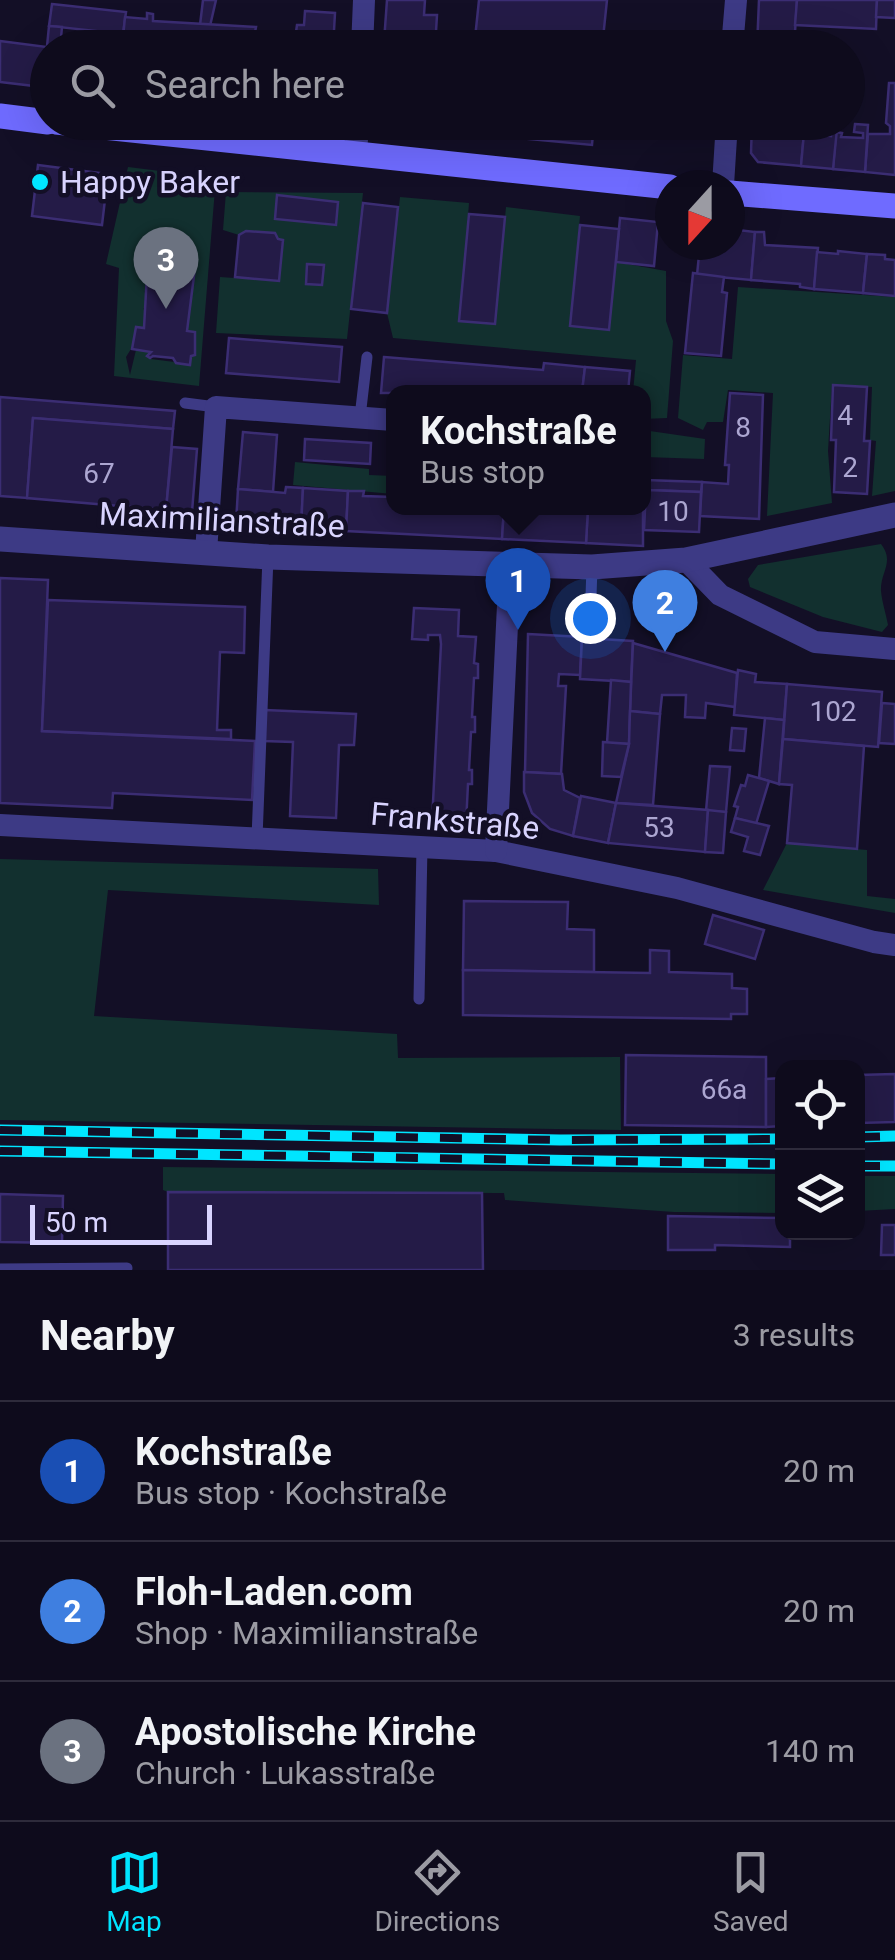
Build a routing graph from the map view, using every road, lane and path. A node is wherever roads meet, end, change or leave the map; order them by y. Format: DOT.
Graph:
graph roads {
  1 [pos="364,0"];
  2 [pos="736,0"];
  3 [pos="363,30"];
  4 [pos="734,30"];
  5 [pos="0,116"];
  6 [pos="30,120"];
  7 [pos="215,140"];
  8 [pos="357,140"];
  9 [pos="726,140"];
  10 [pos="356,156"];
  11 [pos="724,170"];
  12 [pos="655,186"];
  13 [pos="745,193"];
  14 [pos="895,206"];
  15 [pos="367,356"];
  16 [pos="186,403"];
  17 [pos="216,407"];
  18 [pos="360,418"];
  19 [pos="386,420"];
  20 [pos="895,515"];
  21 [pos="0,539"];
  22 [pos="206,552"];
  23 [pos="268,558"];
  24 [pos="686,560"];
  25 [pos="510,564"];
  26 [pos="592,568"];
  27 [pos="591,596"];
  28 [pos="895,649"];
  29 [pos="0,826"];
  30 [pos="256,838"];
  31 [pos="422,847"];
  32 [pos="496,851"];
  33 [pos="895,945"];
  34 [pos="419,999"];
  35 [pos="0,1268"];
  36 [pos="127,1268"];
  1 -- 3 [label="street"];
  2 -- 4 [label="street"];
  5 -- 6 [label="main road"];
  7 -- 10 [label="main road"];
  8 -- 10 [label="street"];
  9 -- 11 [label="street"];
  10 -- 12 [label="main road"];
  13 -- 14 [label="main road"];
  15 -- 18 [label="lane"];
  16 -- 17 [label="lane"];
  17 -- 18 [label="street"];
  17 -- 22 [label="street"];
  18 -- 19 [label="street"];
  20 -- 24 [label="street, Maximilianstraße"];
  21 -- 22 [label="street, Maximilianstraße"];
  22 -- 23 [label="street, Maximilianstraße"];
  23 -- 25 [label="street, Maximilianstraße"];
  23 -- 30 [label="lane"];
  24 -- 26 [label="street, Maximilianstraße"];
  24 -- 28 [label="street"];
  25 -- 26 [label="street, Maximilianstraße"];
  25 -- 32 [label="street"];
  26 -- 27 [label="lane"];
  29 -- 30 [label="street, Frankstraße"];
  30 -- 31 [label="street, Frankstraße"];
  31 -- 32 [label="street, Frankstraße"];
  31 -- 34 [label="lane"];
  32 -- 33 [label="street, Frankstraße"];
  35 -- 36 [label="lane"];
}
